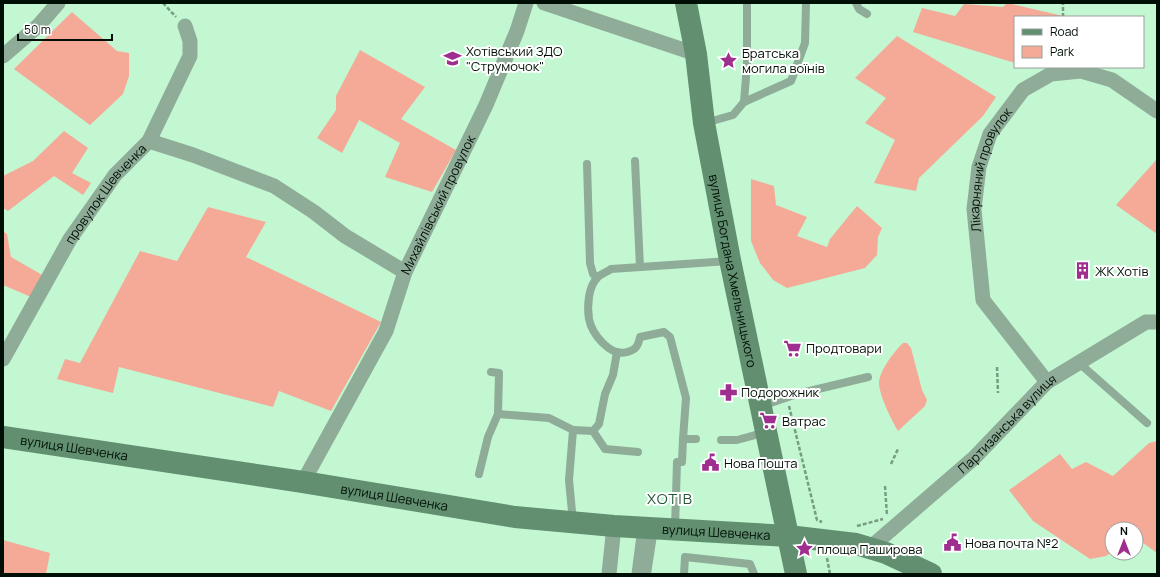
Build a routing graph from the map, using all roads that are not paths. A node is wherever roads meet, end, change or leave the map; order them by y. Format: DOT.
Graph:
graph roads {
  1 [pos="58,3"];
  2 [pos="526,3"];
  3 [pos="544,3"];
  4 [pos="686,3"];
  5 [pos="747,3"];
  6 [pos="806,3"];
  7 [pos="856,3"];
  8 [pos="867,14"];
  9 [pos="185,26"];
  10 [pos="696,54"];
  11 [pos="3,56"];
  12 [pos="744,102"];
  13 [pos="1157,111"];
  14 [pos="704,123"];
  15 [pos="150,141"];
  16 [pos="635,161"];
  17 [pos="587,164"];
  18 [pos="730,260"];
  19 [pos="640,267"];
  20 [pos="405,272"];
  21 [pos="597,278"];
  22 [pos="1157,312"];
  23 [pos="1151,322"];
  24 [pos="617,352"];
  25 [pos="3,359"];
  26 [pos="1079,362"];
  27 [pos="491,372"];
  28 [pos="868,377"];
  29 [pos="1047,382"];
  30 [pos="761,406"];
  31 [pos="498,414"];
  32 [pos="1147,423"];
  33 [pos="573,430"];
  34 [pos="593,431"];
  35 [pos="767,432"];
  36 [pos="3,437"];
  37 [pos="683,439"];
  38 [pos="696,439"];
  39 [pos="721,440"];
  40 [pos="638,452"];
  41 [pos="479,474"];
  42 [pos="303,482"];
  43 [pos="573,523"];
  44 [pos="614,526"];
  45 [pos="658,528"];
  46 [pos="788,536"];
  47 [pos="871,547"];
  48 [pos="609,574"];
  49 [pos="639,574"];
  50 [pos="647,574"];
  51 [pos="684,574"];
  52 [pos="754,574"];
  53 [pos="796,574"];
  54 [pos="931,574"];
  1 -- 11 [label="street"];
  2 -- 20 [label="street, Михайлівський провулок"];
  3 -- 10 [label="street"];
  4 -- 10 [label="street, вулиця Богдана Хмельницького"];
  5 -- 12 [label="lane"];
  6 -- 12 [label="lane"];
  7 -- 8 [label="lane"];
  9 -- 15 [label="street, провулок Шевченка"];
  10 -- 14 [label="street, вулиця Богдана Хмельницького"];
  12 -- 14 [label="lane"];
  13 -- 29 [label="street, Лікарняний провулок"];
  14 -- 18 [label="street, вулиця Богдана Хмельницького"];
  15 -- 20 [label="street, Михайлівський провулок"];
  15 -- 25 [label="street, провулок Шевченка"];
  16 -- 19 [label="lane"];
  17 -- 21 [label="lane"];
  18 -- 19 [label="lane"];
  18 -- 30 [label="street, вулиця Богдана Хмельницького"];
  19 -- 21 [label="lane"];
  20 -- 42 [label="street"];
  21 -- 24 [label="lane"];
  22 -- 23 [label="street, Партизанська вулиця"];
  23 -- 26 [label="street, Партизанська вулиця"];
  24 -- 34 [label="lane"];
  24 -- 37 [label="lane"];
  26 -- 29 [label="street, Партизанська вулиця"];
  26 -- 32 [label="lane"];
  27 -- 31 [label="lane"];
  28 -- 30 [label="lane"];
  29 -- 47 [label="street, Партизанська вулиця"];
  30 -- 35 [label="street, вулиця Богдана Хмельницького"];
  31 -- 33 [label="lane"];
  31 -- 41 [label="lane"];
  33 -- 34 [label="lane"];
  33 -- 43 [label="lane"];
  34 -- 40 [label="lane"];
  35 -- 39 [label="lane"];
  35 -- 46 [label="street, вулиця Богдана Хмельницького"];
  36 -- 42 [label="street, вулиця Шевченка"];
  37 -- 38 [label="lane"];
  37 -- 45 [label="lane"];
  42 -- 43 [label="street, вулиця Шевченка"];
  43 -- 44 [label="street, вулиця Шевченка"];
  44 -- 45 [label="street, вулиця Шевченка"];
  44 -- 48 [label="street"];
  45 -- 46 [label="street, вулиця Шевченка"];
  45 -- 49 [label="street"];
  45 -- 50 [label="lane"];
  46 -- 47 [label="street"];
  46 -- 53 [label="street, вулиця Богдана Хмельницького"];
  47 -- 54 [label="street"];
  51 -- 52 [label="lane"];
}
